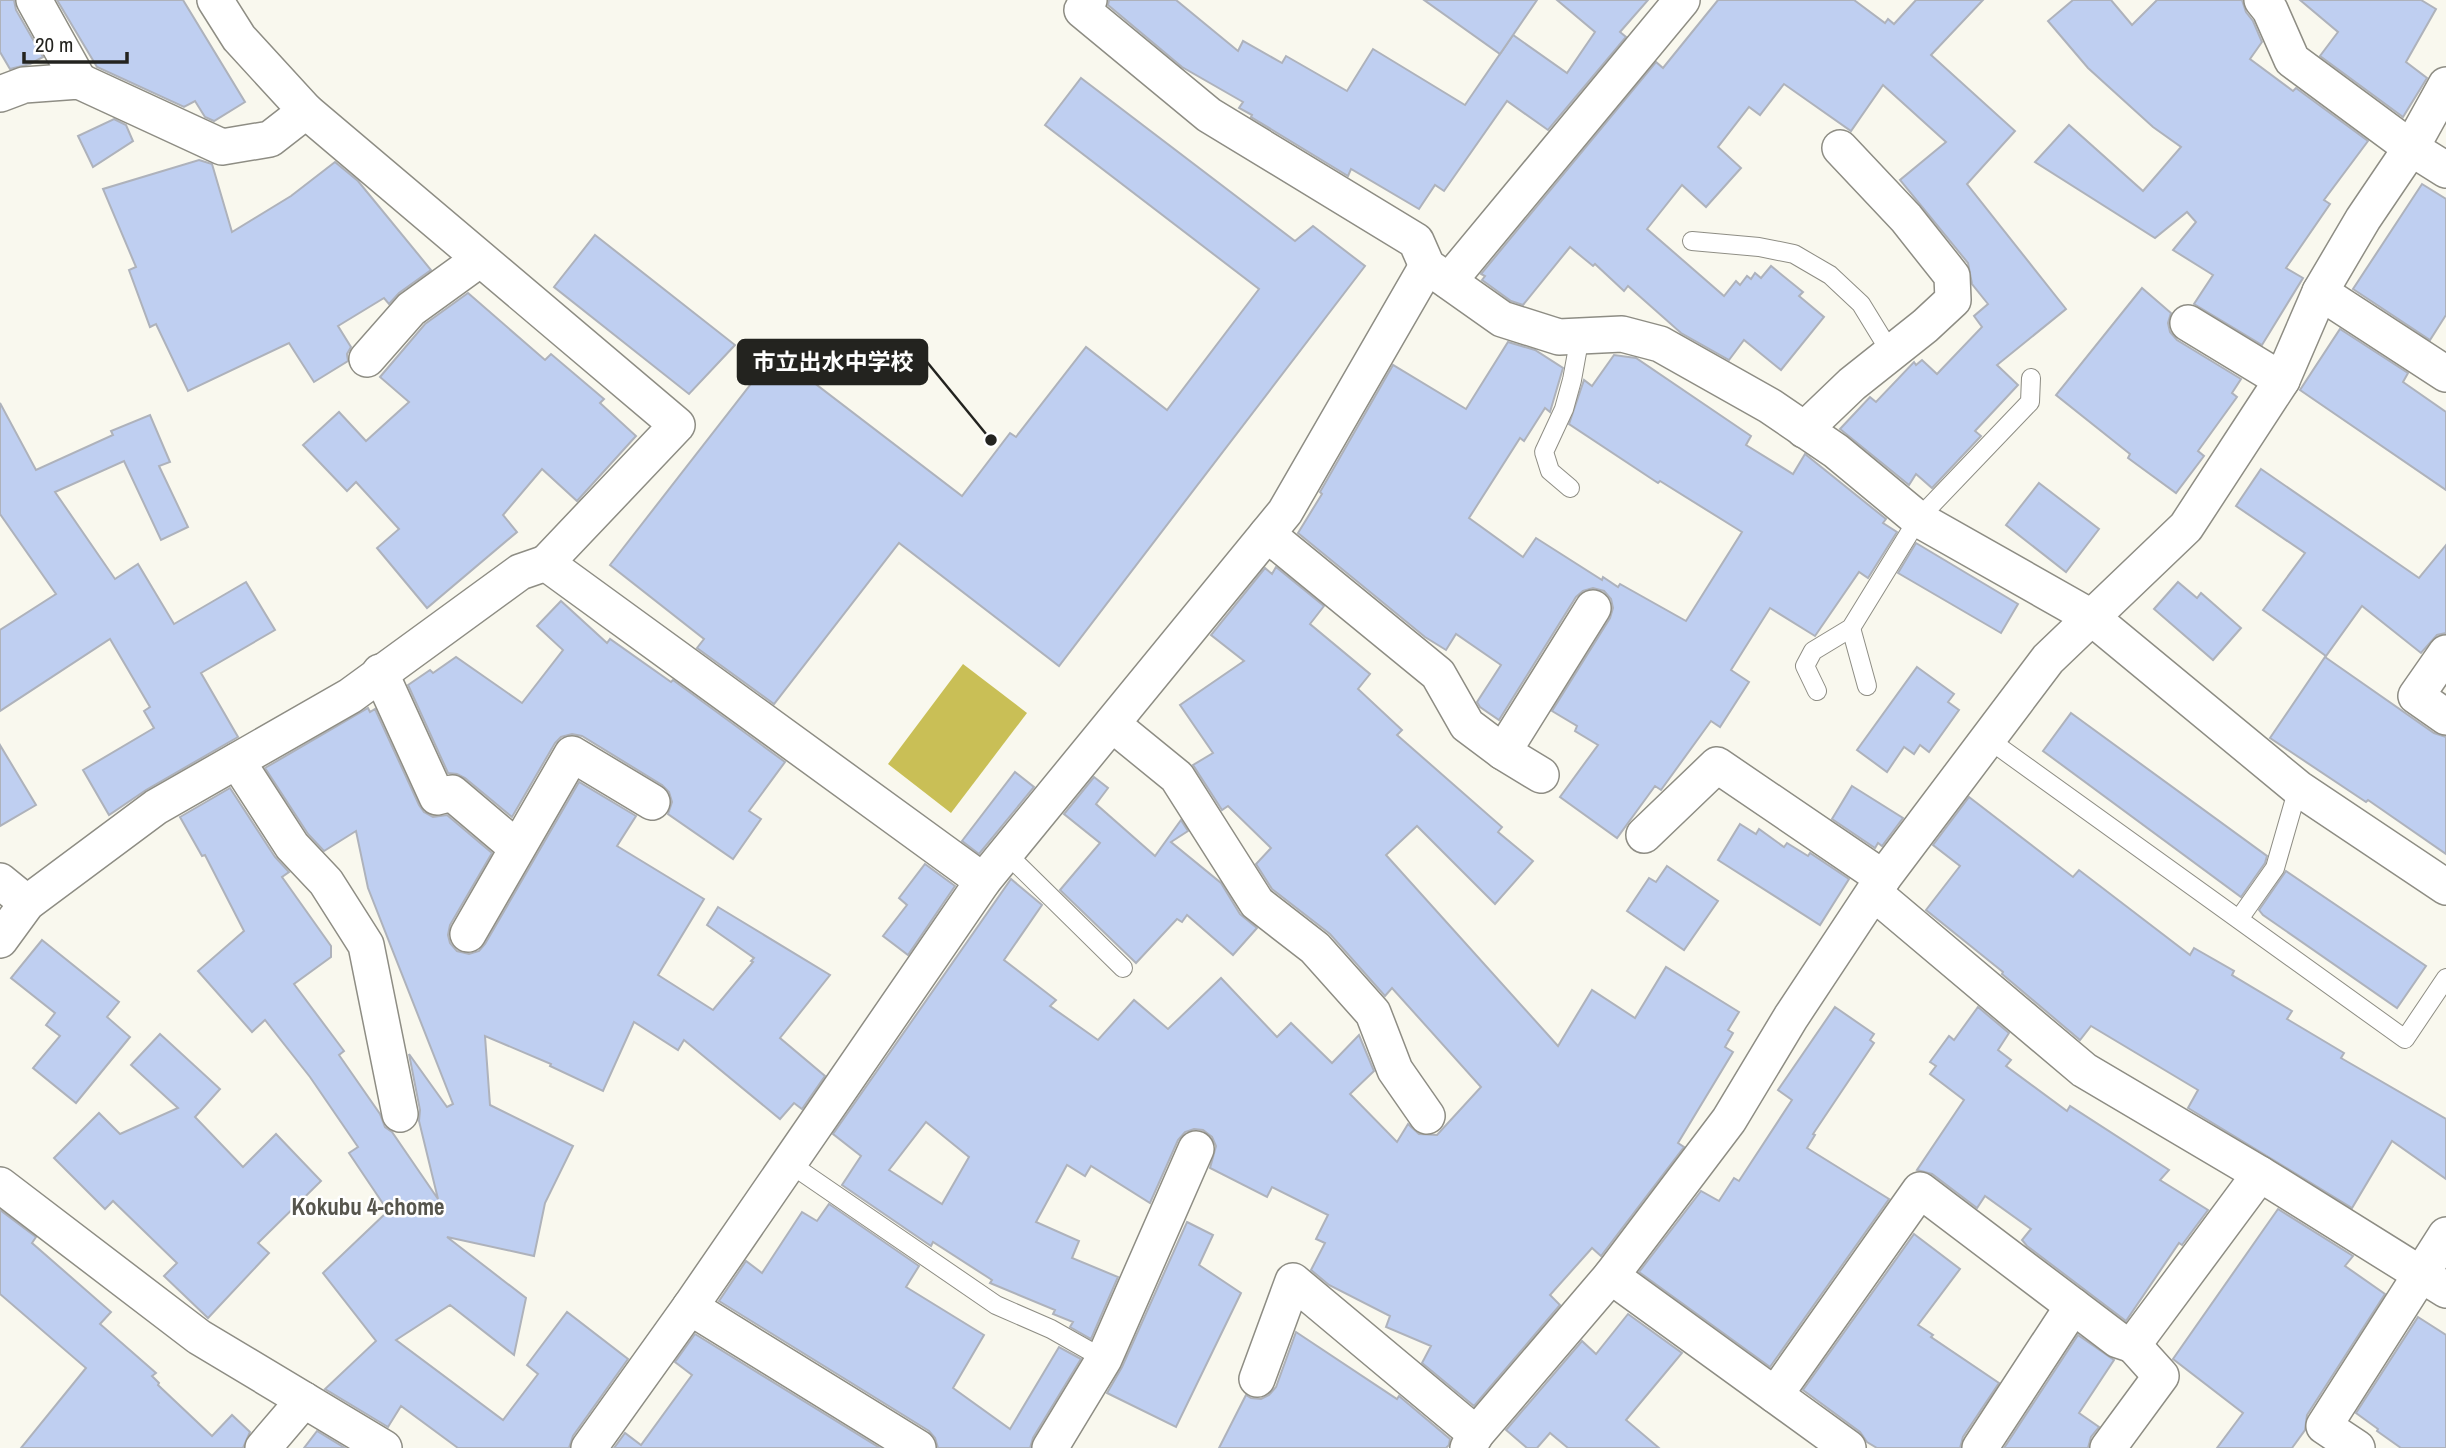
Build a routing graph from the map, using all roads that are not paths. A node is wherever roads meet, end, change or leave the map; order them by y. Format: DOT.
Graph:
graph roads {
  1 [pos="34,0"];
  2 [pos="215,0"];
  3 [pos="1089,0"];
  4 [pos="1682,0"];
  5 [pos="2262,0"];
  6 [pos="79,82"];
  7 [pos="2446,85"];
  8 [pos="0,94"];
  9 [pos="306,111"];
  10 [pos="1840,148"];
  11 [pos="2411,148"];
  12 [pos="2446,170"];
  13 [pos="1692,241"];
  14 [pos="480,259"];
  15 [pos="1438,273"];
  16 [pos="2320,292"];
  17 [pos="2188,323"];
  18 [pos="1580,336"];
  19 [pos="1891,353"];
  20 [pos="367,359"];
  21 [pos="2446,374"];
  22 [pos="2031,378"];
  23 [pos="2282,380"];
  24 [pos="1804,429"];
  25 [pos="1570,488"];
  26 [pos="1918,519"];
  27 [pos="1267,534"];
  28 [pos="546,563"];
  29 [pos="1593,608"];
  30 [pos="2091,617"];
  31 [pos="1851,628"];
  32 [pos="2446,653"];
  33 [pos="380,672"];
  34 [pos="1867,686"];
  35 [pos="1817,691"];
  36 [pos="2446,717"];
  37 [pos="1112,724"];
  38 [pos="1988,739"];
  39 [pos="1503,752"];
  40 [pos="237,761"];
  41 [pos="1541,775"];
  42 [pos="2298,788"];
  43 [pos="652,802"];
  44 [pos="1644,835"];
  45 [pos="517,848"];
  46 [pos="1006,853"];
  47 [pos="0,881"];
  48 [pos="983,881"];
  49 [pos="1878,886"];
  50 [pos="2446,887"];
  51 [pos="27,903"];
  52 [pos="2239,919"];
  53 [pos="468,934"];
  54 [pos="0,940"];
  55 [pos="1123,968"];
  56 [pos="2446,978"];
  57 [pos="400,1114"];
  58 [pos="1427,1116"];
  59 [pos="1196,1149"];
  60 [pos="789,1163"];
  61 [pos="2260,1174"];
  62 [pos="0,1185"];
  63 [pos="2446,1235"];
  64 [pos="1611,1276"];
  65 [pos="2433,1283"];
  66 [pos="2073,1306"];
  67 [pos="690,1307"];
  68 [pos="2133,1345"];
  69 [pos="1104,1359"];
  70 [pos="1257,1379"];
  71 [pos="1775,1395"];
  72 [pos="304,1400"];
  73 [pos="1472,1441"];
  74 [pos="263,1448"];
  75 [pos="384,1448"];
  76 [pos="589,1448"];
  77 [pos="918,1448"];
  78 [pos="1050,1448"];
  79 [pos="1848,1448"];
  80 [pos="1980,1448"];
  81 [pos="2108,1448"];
  82 [pos="2357,1448"];
  1 -- 6 [label="street"];
  2 -- 9 [label="street"];
  3 -- 15 [label="street"];
  4 -- 15 [label="street"];
  5 -- 11 [label="street"];
  6 -- 8 [label="street"];
  6 -- 9 [label="street"];
  7 -- 11 [label="street"];
  9 -- 14 [label="street"];
  10 -- 19 [label="street"];
  11 -- 12 [label="street"];
  11 -- 16 [label="street"];
  13 -- 19 [label="lane"];
  14 -- 20 [label="street"];
  14 -- 28 [label="street"];
  15 -- 18 [label="street"];
  15 -- 27 [label="street"];
  16 -- 21 [label="street"];
  16 -- 23 [label="street"];
  17 -- 23 [label="street"];
  18 -- 24 [label="street"];
  18 -- 25 [label="lane"];
  19 -- 24 [label="street"];
  22 -- 26 [label="lane"];
  23 -- 30 [label="street"];
  24 -- 26 [label="street"];
  26 -- 30 [label="street"];
  26 -- 31 [label="lane"];
  27 -- 37 [label="street"];
  27 -- 39 [label="street"];
  28 -- 33 [label="street"];
  28 -- 48 [label="street"];
  29 -- 39 [label="street"];
  30 -- 38 [label="street"];
  30 -- 42 [label="street"];
  31 -- 34 [label="lane"];
  31 -- 35 [label="lane"];
  32 -- 36 [label="street"];
  33 -- 40 [label="street"];
  33 -- 45 [label="street"];
  37 -- 46 [label="street"];
  37 -- 58 [label="street"];
  38 -- 49 [label="street"];
  38 -- 52 [label="lane"];
  39 -- 41 [label="street"];
  40 -- 51 [label="street"];
  40 -- 57 [label="street"];
  42 -- 50 [label="street"];
  42 -- 52 [label="lane"];
  43 -- 45 [label="street"];
  44 -- 49 [label="street"];
  45 -- 53 [label="street"];
  46 -- 48 [label="street"];
  46 -- 55 [label="lane"];
  47 -- 51 [label="street"];
  48 -- 60 [label="street"];
  49 -- 61 [label="street"];
  49 -- 64 [label="street"];
  51 -- 54 [label="street"];
  52 -- 56 [label="lane"];
  59 -- 69 [label="street"];
  60 -- 67 [label="street"];
  60 -- 69 [label="lane"];
  61 -- 65 [label="street"];
  61 -- 68 [label="street"];
  62 -- 72 [label="street"];
  63 -- 65 [label="street"];
  64 -- 71 [label="street"];
  64 -- 73 [label="street"];
  65 -- 82 [label="street"];
  66 -- 68 [label="street"];
  66 -- 71 [label="street"];
  66 -- 80 [label="street"];
  67 -- 76 [label="street"];
  67 -- 77 [label="street"];
  68 -- 81 [label="street"];
  69 -- 78 [label="street"];
  70 -- 73 [label="street"];
  71 -- 79 [label="street"];
  72 -- 74 [label="street"];
  72 -- 75 [label="street"];
}
